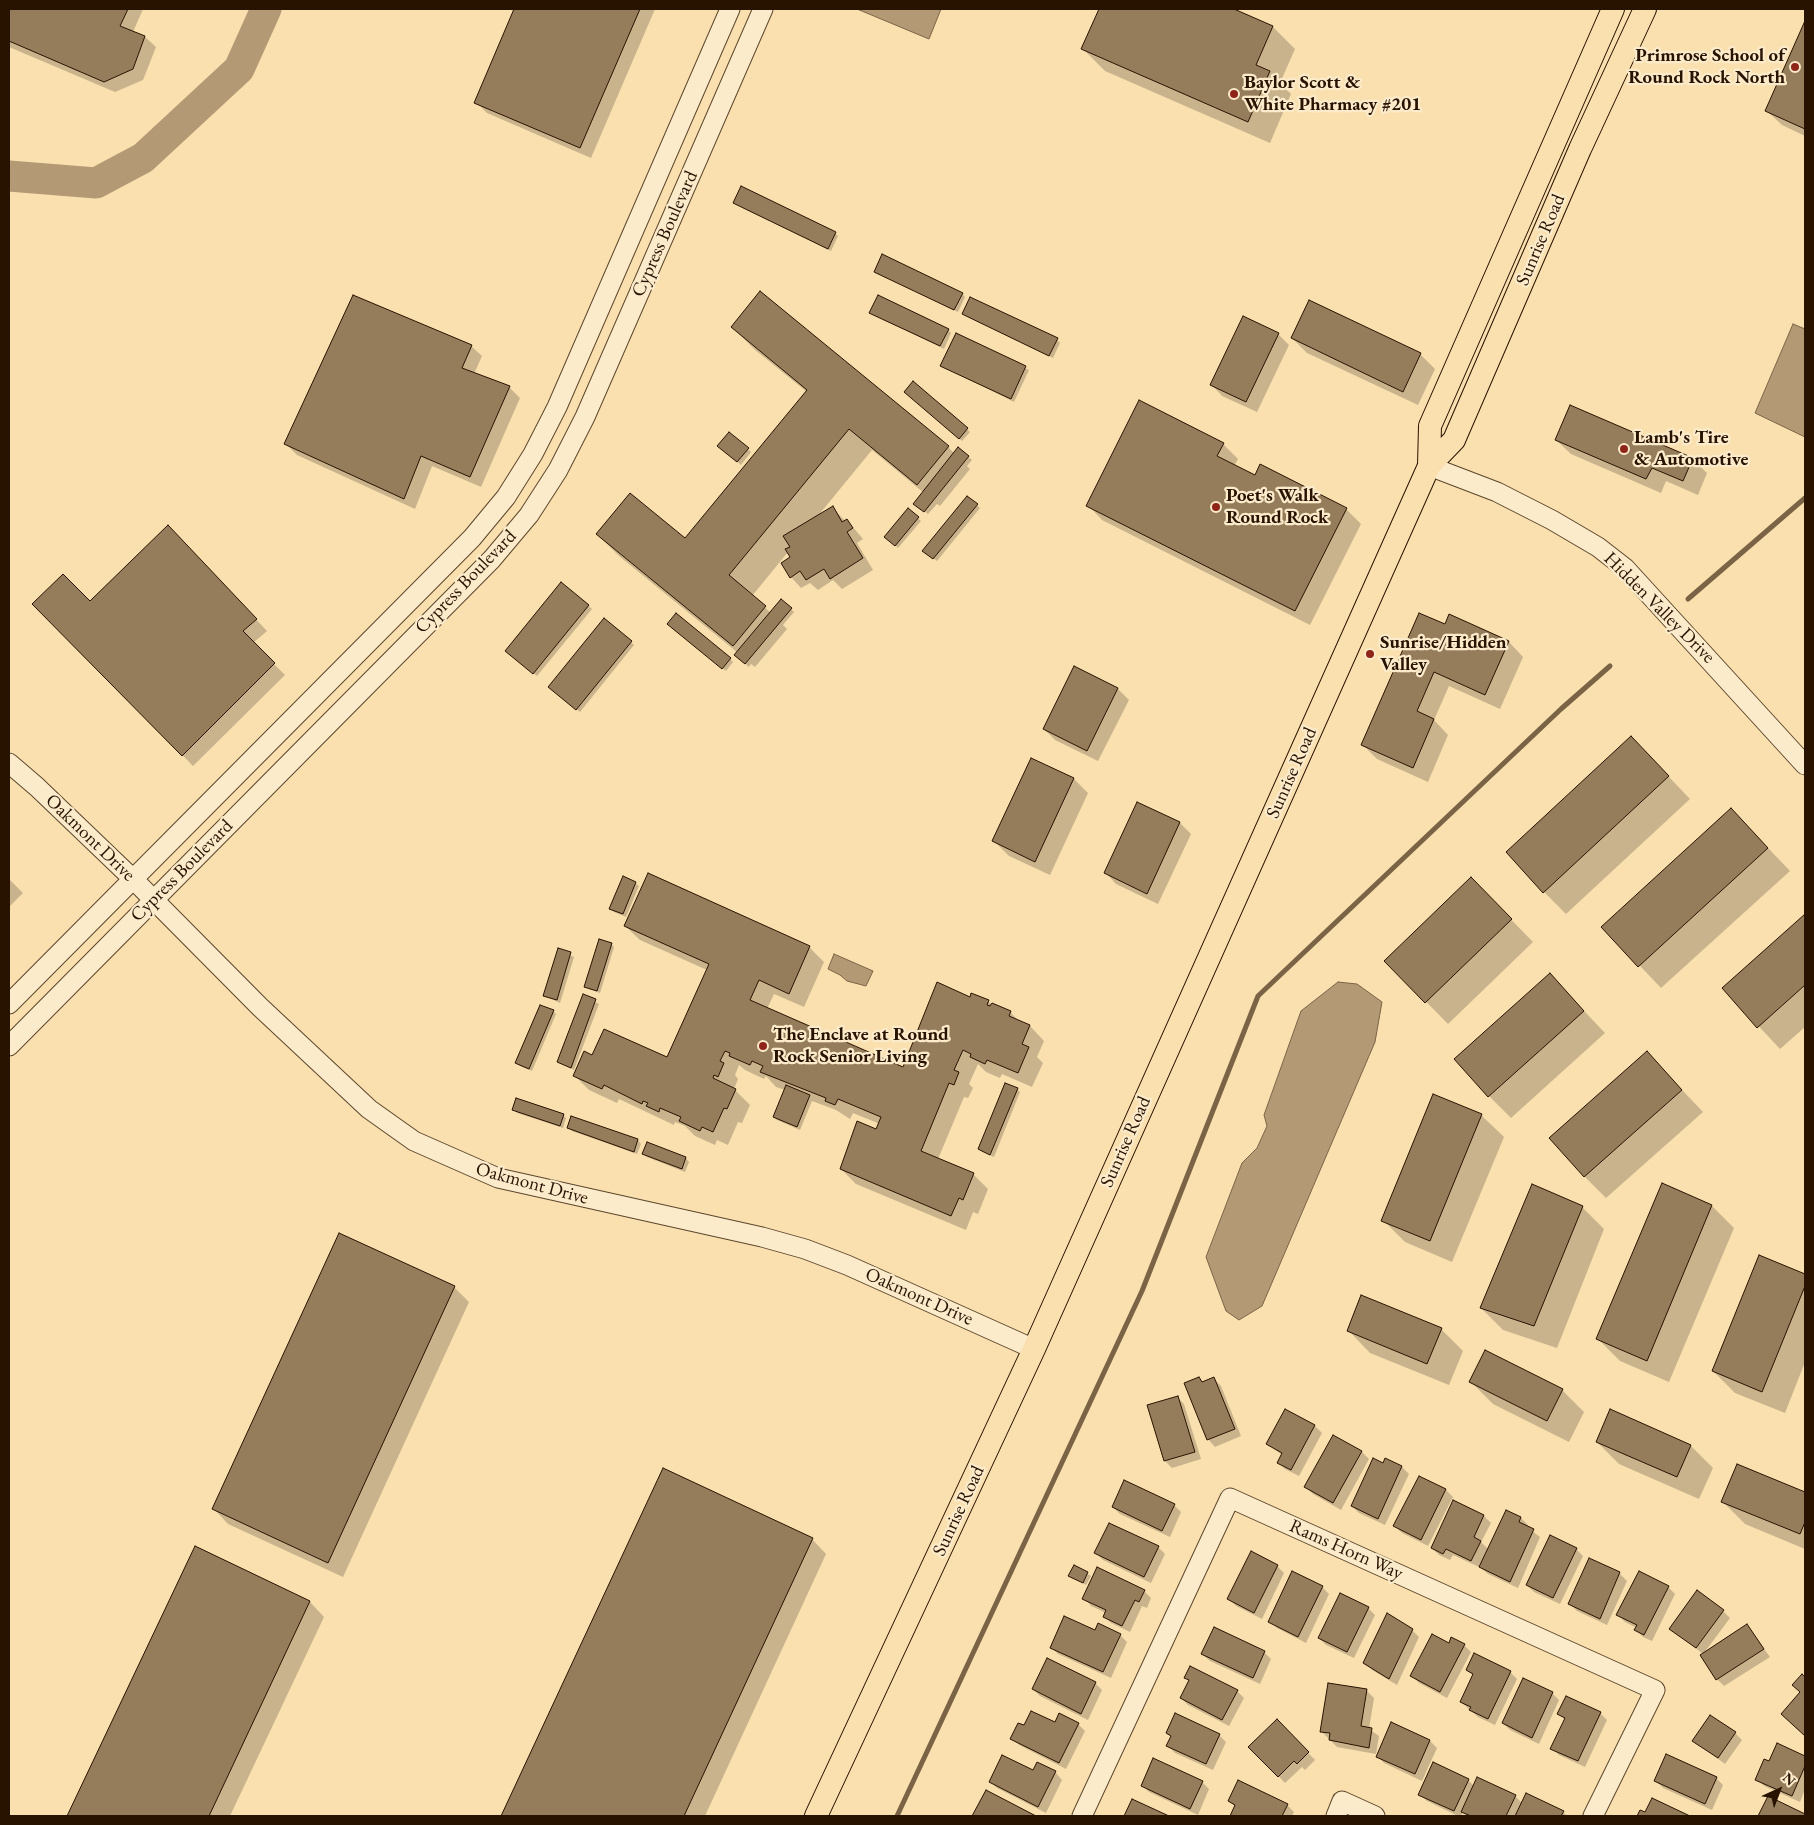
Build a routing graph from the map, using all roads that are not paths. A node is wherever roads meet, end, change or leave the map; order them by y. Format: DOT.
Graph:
graph roads {
  1 [pos="730,9"];
  2 [pos="763,9"];
  3 [pos="1613,9"];
  4 [pos="1645,9"];
  5 [pos="1429,466"];
  6 [pos="9,763"];
  7 [pos="1805,765"];
  8 [pos="133,879"];
  9 [pos="154,900"];
  10 [pos="9,1004"];
  11 [pos="9,1046"];
  12 [pos="1034,1349"];
  13 [pos="816,1816"];
  14 [pos="1082,1816"];
  15 [pos="1336,1816"];
  16 [pos="1375,1816"];
  17 [pos="1593,1816"];
  1 -- 8 [label="street, Cypress Boulevard"];
  2 -- 9 [label="street, Cypress Boulevard"];
  3 -- 5 [label="main road, Sunrise Road"];
  4 -- 5 [label="main road, Sunrise Road"];
  5 -- 7 [label="street, Hidden Valley Drive"];
  5 -- 12 [label="main road, Sunrise Road"];
  6 -- 8 [label="street, Oakmont Drive"];
  8 -- 9 [label="street, Oakmont Drive"];
  8 -- 10 [label="street, Cypress Boulevard"];
  9 -- 11 [label="street, Cypress Boulevard"];
  9 -- 12 [label="street, Oakmont Drive"];
  12 -- 13 [label="main road, Sunrise Road"];
  14 -- 17 [label="street, Rams Horn Way"];
  15 -- 16 [label="street"];
}
